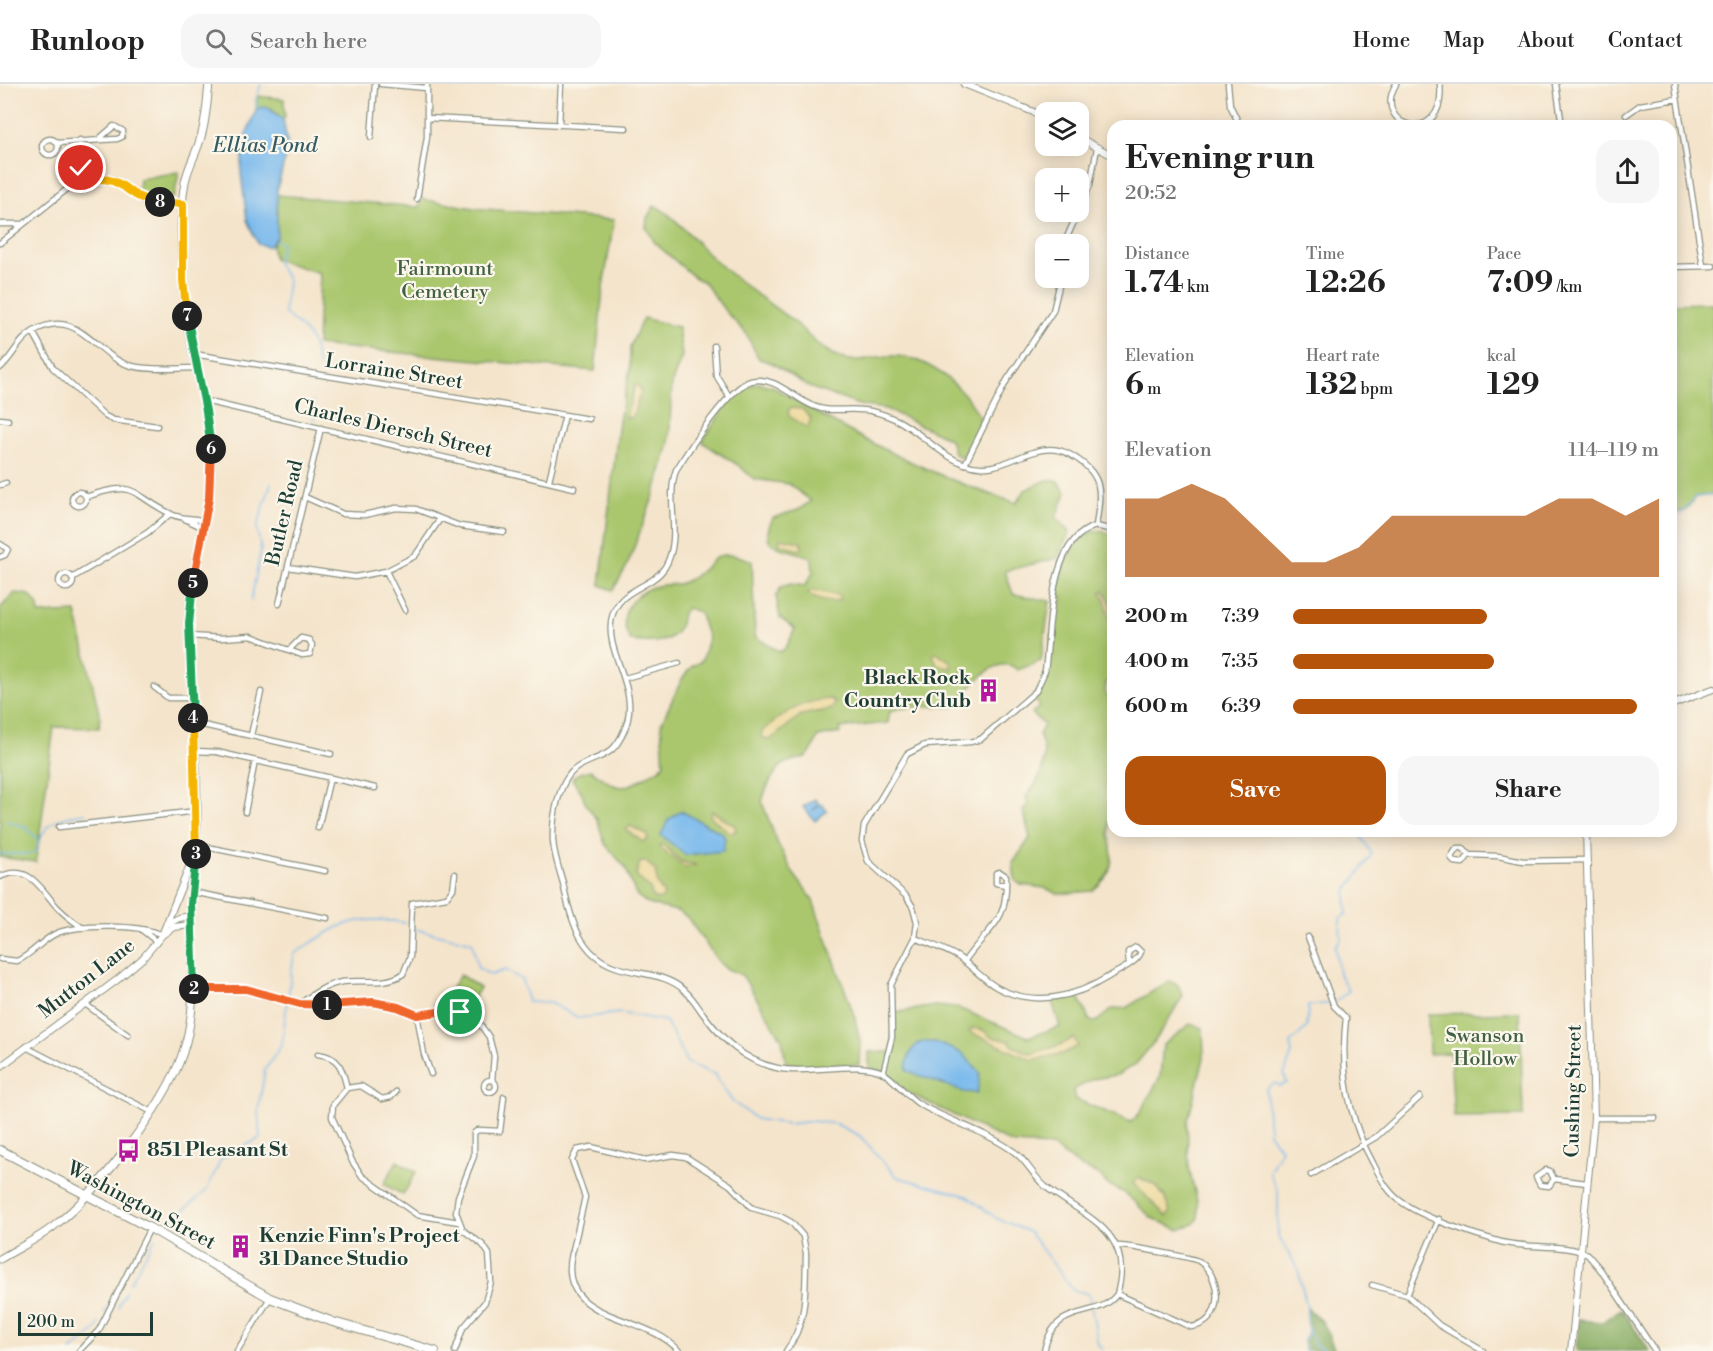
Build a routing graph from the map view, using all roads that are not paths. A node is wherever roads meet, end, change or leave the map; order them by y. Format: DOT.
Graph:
graph roads {
  1 [pos="209,84"];
  2 [pos="375,84"];
  3 [pos="381,84"];
  4 [pos="561,84"];
  5 [pos="964,84"];
  6 [pos="1228,84"];
  7 [pos="1396,84"];
  8 [pos="1440,84"];
  9 [pos="1556,84"];
  10 [pos="1675,84"];
  11 [pos="427,86"];
  12 [pos="1677,99"];
  13 [pos="1035,113"];
  14 [pos="1626,115"];
  15 [pos="427,118"];
  16 [pos="1237,120"];
  17 [pos="1398,120"];
  18 [pos="1428,120"];
  19 [pos="1561,120"];
  20 [pos="559,125"];
  21 [pos="626,128"];
  22 [pos="371,137"];
  23 [pos="81,140"];
  24 [pos="98,140"];
  25 [pos="57,143"];
  26 [pos="1089,143"];
  27 [pos="1097,148"];
  28 [pos="1107,153"];
  29 [pos="83,180"];
  30 [pos="417,199"];
  31 [pos="183,204"];
  32 [pos="0,224"];
  33 [pos="23,224"];
  34 [pos="1068,234"];
  35 [pos="0,243"];
  36 [pos="1702,266"];
  37 [pos="1713,266"];
  38 [pos="1677,267"];
  39 [pos="1059,288"];
  40 [pos="33,332"];
  41 [pos="714,346"];
  42 [pos="195,354"];
  43 [pos="198,368"];
  44 [pos="0,369"];
  45 [pos="729,396"];
  46 [pos="205,401"];
  47 [pos="565,415"];
  48 [pos="0,419"];
  49 [pos="589,419"];
  50 [pos="8,420"];
  51 [pos="157,426"];
  52 [pos="321,428"];
  53 [pos="965,464"];
  54 [pos="549,480"];
  55 [pos="6,483"];
  56 [pos="0,485"];
  57 [pos="574,488"];
  58 [pos="86,497"];
  59 [pos="304,497"];
  60 [pos="170,514"];
  61 [pos="440,519"];
  62 [pos="205,524"];
  63 [pos="1096,526"];
  64 [pos="1107,529"];
  65 [pos="504,532"];
  66 [pos="0,544"];
  67 [pos="0,557"];
  68 [pos="288,567"];
  69 [pos="386,571"];
  70 [pos="72,578"];
  71 [pos="279,604"];
  72 [pos="405,610"];
  73 [pos="189,636"];
  74 [pos="289,650"];
  75 [pos="679,663"];
  76 [pos="625,678"];
  77 [pos="154,687"];
  78 [pos="1713,689"];
  79 [pos="261,692"];
  80 [pos="192,698"];
  81 [pos="1677,703"];
  82 [pos="194,723"];
  83 [pos="251,735"];
  84 [pos="194,752"];
  85 [pos="331,754"];
  86 [pos="255,761"];
  87 [pos="330,778"];
  88 [pos="375,788"];
  89 [pos="197,811"];
  90 [pos="245,812"];
  91 [pos="59,827"];
  92 [pos="318,828"];
  93 [pos="1586,837"];
  94 [pos="197,845"];
  95 [pos="1469,855"];
  96 [pos="1587,860"];
  97 [pos="325,871"];
  98 [pos="455,874"];
  99 [pos="0,877"];
  100 [pos="1006,885"];
  101 [pos="192,892"];
  102 [pos="191,916"];
  103 [pos="327,918"];
  104 [pos="166,924"];
  105 [pos="191,925"];
  106 [pos="83,928"];
  107 [pos="140,929"];
  108 [pos="162,935"];
  109 [pos="1308,937"];
  110 [pos="915,938"];
  111 [pos="156,942"];
  112 [pos="0,959"];
  113 [pos="964,962"];
  114 [pos="1129,964"];
  115 [pos="194,989"];
  116 [pos="85,1004"];
  117 [pos="300,1004"];
  118 [pos="417,1015"];
  119 [pos="128,1035"];
  120 [pos="26,1047"];
  121 [pos="318,1054"];
  122 [pos="0,1067"];
  123 [pos="883,1072"];
  124 [pos="431,1074"];
  125 [pos="492,1080"];
  126 [pos="347,1088"];
  127 [pos="396,1092"];
  128 [pos="504,1097"];
  129 [pos="1420,1097"];
  130 [pos="152,1112"];
  131 [pos="1594,1118"];
  132 [pos="1654,1118"];
  133 [pos="1364,1145"];
  134 [pos="0,1150"];
  135 [pos="1311,1175"];
  136 [pos="1554,1179"];
  137 [pos="1587,1183"];
  138 [pos="87,1195"];
  139 [pos="1439,1219"];
  140 [pos="459,1222"];
  141 [pos="150,1228"];
  142 [pos="1118,1246"];
  143 [pos="1581,1252"];
  144 [pos="0,1259"];
  145 [pos="1372,1285"];
  146 [pos="1117,1294"];
  147 [pos="1407,1295"];
  148 [pos="270,1298"];
  149 [pos="79,1351"];
  150 [pos="237,1351"];
  151 [pos="435,1351"];
  152 [pos="455,1351"];
  153 [pos="679,1351"];
  154 [pos="786,1351"];
  155 [pos="1044,1351"];
  156 [pos="1483,1351"];
  157 [pos="1571,1351"];
  158 [pos="1655,1351"];
  1 -- 31 [label="main road"];
  2 -- 22 [label="street"];
  3 -- 11 [label="street"];
  4 -- 20 [label="street"];
  5 -- 13 [label="street"];
  6 -- 16 [label="street"];
  7 -- 17 [label="street"];
  8 -- 18 [label="street"];
  9 -- 19 [label="street"];
  10 -- 12 [label="street"];
  11 -- 15 [label="street"];
  12 -- 14 [label="street"];
  12 -- 36 [label="street"];
  15 -- 20 [label="street"];
  15 -- 30 [label="street"];
  20 -- 21 [label="street"];
  23 -- 24 [label="street"];
  23 -- 25 [label="street"];
  23 -- 29 [label="street"];
  24 -- 24 [label="street"];
  26 -- 27 [label="street"];
  27 -- 28 [label="street"];
  27 -- 34 [label="street"];
  29 -- 31 [label="street"];
  29 -- 33 [label="street"];
  31 -- 42 [label="main road"];
  32 -- 33 [label="street"];
  33 -- 35 [label="street"];
  36 -- 37 [label="street"];
  36 -- 38 [label="street"];
  39 -- 53 [label="street"];
  40 -- 43 [label="street"];
  40 -- 44 [label="street"];
  40 -- 51 [label="street"];
  41 -- 45 [label="street"];
  42 -- 43 [label="main road"];
  42 -- 47 [label="street, Lorraine Street"];
  43 -- 46 [label="main road"];
  45 -- 53 [label="street"];
  45 -- 76 [label="street"];
  46 -- 52 [label="street, Charles Diersch Street"];
  46 -- 62 [label="main road"];
  47 -- 49 [label="street, Lorraine Street"];
  47 -- 54 [label="street"];
  48 -- 50 [label="street"];
  52 -- 54 [label="street, Charles Diersch Street"];
  52 -- 59 [label="street, Butler Road"];
  53 -- 63 [label="street"];
  54 -- 57 [label="street, Charles Diersch Street"];
  55 -- 56 [label="street"];
  58 -- 60 [label="street"];
  59 -- 61 [label="street"];
  59 -- 68 [label="street, Butler Road"];
  60 -- 62 [label="street"];
  60 -- 70 [label="street"];
  61 -- 65 [label="street"];
  61 -- 69 [label="street"];
  62 -- 73 [label="main road"];
  63 -- 64 [label="street"];
  63 -- 110 [label="street"];
  66 -- 67 [label="street"];
  68 -- 69 [label="street"];
  68 -- 71 [label="street, Butler Road"];
  69 -- 72 [label="street"];
  73 -- 74 [label="street"];
  73 -- 80 [label="main road"];
  74 -- 74 [label="street"];
  75 -- 76 [label="street"];
  76 -- 123 [label="street"];
  77 -- 80 [label="street"];
  78 -- 81 [label="street"];
  79 -- 83 [label="street"];
  80 -- 82 [label="main road"];
  82 -- 83 [label="street"];
  82 -- 84 [label="main road"];
  83 -- 85 [label="street"];
  84 -- 86 [label="street"];
  84 -- 89 [label="main road"];
  86 -- 87 [label="street"];
  86 -- 90 [label="street"];
  87 -- 88 [label="street"];
  87 -- 92 [label="street"];
  89 -- 91 [label="street"];
  89 -- 94 [label="main road"];
  93 -- 96 [label="street, Cushing Street"];
  94 -- 97 [label="street"];
  94 -- 101 [label="main road"];
  94 -- 104 [label="street, Mutton Lane"];
  95 -- 96 [label="street"];
  96 -- 131 [label="street, Cushing Street"];
  98 -- 117 [label="street"];
  99 -- 106 [label="street"];
  100 -- 113 [label="street"];
  101 -- 102 [label="main road"];
  101 -- 103 [label="street"];
  102 -- 104 [label="street"];
  102 -- 105 [label="main road"];
  104 -- 108 [label="street, Mutton Lane"];
  105 -- 108 [label="street, Mutton Lane"];
  105 -- 115 [label="main road"];
  106 -- 107 [label="street"];
  106 -- 112 [label="street"];
  107 -- 108 [label="street"];
  107 -- 111 [label="street"];
  108 -- 111 [label="street, Mutton Lane"];
  109 -- 133 [label="street"];
  110 -- 113 [label="street"];
  110 -- 123 [label="street"];
  111 -- 116 [label="street, Mutton Lane"];
  113 -- 114 [label="street"];
  115 -- 117 [label="street"];
  115 -- 130 [label="main road"];
  116 -- 119 [label="street"];
  116 -- 120 [label="street, Mutton Lane"];
  117 -- 118 [label="street"];
  118 -- 124 [label="street"];
  118 -- 125 [label="street"];
  120 -- 122 [label="street, Mutton Lane"];
  120 -- 130 [label="street"];
  121 -- 126 [label="street"];
  123 -- 142 [label="street"];
  126 -- 127 [label="street"];
  126 -- 140 [label="street"];
  128 -- 140 [label="street"];
  129 -- 133 [label="street"];
  130 -- 138 [label="main road"];
  131 -- 132 [label="street"];
  131 -- 137 [label="street, Cushing Street"];
  133 -- 135 [label="street"];
  133 -- 139 [label="street"];
  134 -- 138 [label="main road, Washington Street"];
  136 -- 137 [label="street"];
  137 -- 143 [label="street, Cushing Street"];
  138 -- 141 [label="main road, Washington Street"];
  138 -- 144 [label="main road"];
  139 -- 143 [label="street"];
  139 -- 147 [label="street"];
  140 -- 152 [label="street"];
  141 -- 148 [label="main road, Washington Street"];
  141 -- 149 [label="street"];
  142 -- 146 [label="street"];
  142 -- 146 [label="street"];
  143 -- 157 [label="street, Cushing Street"];
  143 -- 158 [label="street"];
  145 -- 147 [label="street"];
  146 -- 155 [label="street"];
  147 -- 156 [label="street"];
  148 -- 150 [label="street"];
  148 -- 151 [label="main road, Washington Street"];
  153 -- 154 [label="street"];
}
